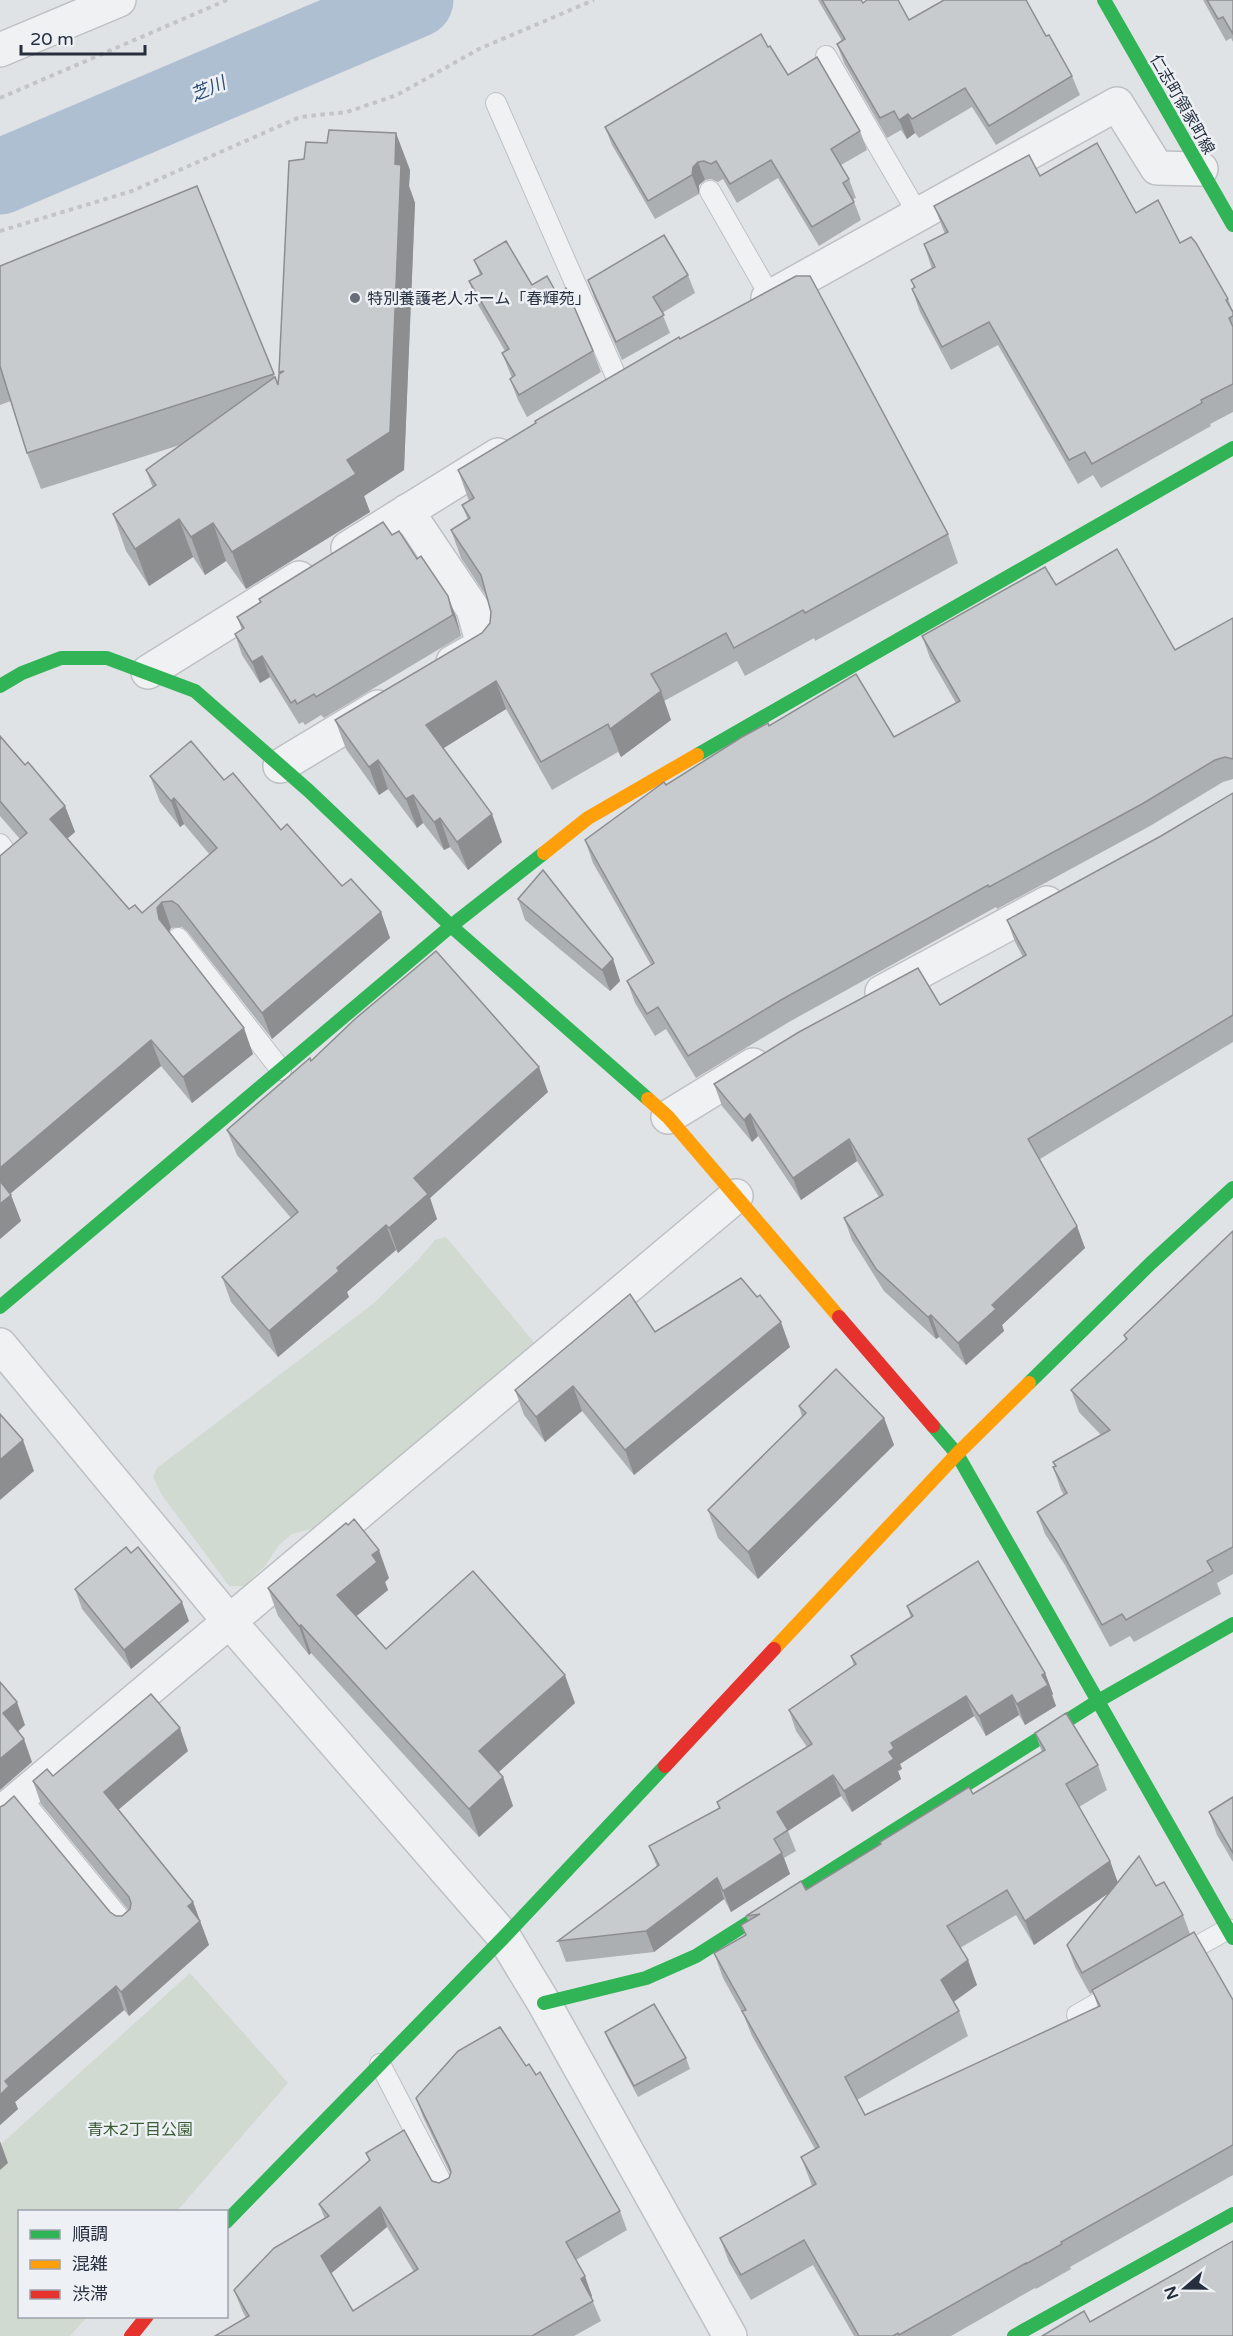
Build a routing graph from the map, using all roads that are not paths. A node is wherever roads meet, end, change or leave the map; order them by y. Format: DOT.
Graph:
graph roads {
  1 [pos="119,0"];
  2 [pos="1104,0"];
  3 [pos="0,50"];
  4 [pos="826,56"];
  5 [pos="496,103"];
  6 [pos="1201,169"];
  7 [pos="710,191"];
  8 [pos="918,214"];
  9 [pos="1233,225"];
  10 [pos="770,296"];
  11 [pos="740,314"];
  12 [pos="649,365"];
  13 [pos="619,383"];
  14 [pos="589,401"];
  15 [pos="528,438"];
  16 [pos="1233,448"];
  17 [pos="407,511"];
  18 [pos="148,672"];
  19 [pos="432,675"];
  20 [pos="0,686"];
  21 [pos="402,693"];
  22 [pos="280,766"];
  23 [pos="0,844"];
  24 [pos="0,866"];
  25 [pos="1077,886"];
  26 [pos="451,926"];
  27 [pos="178,938"];
  28 [pos="860,1004"];
  29 [pos="778,1050"];
  30 [pos="281,1070"];
  31 [pos="668,1117"];
  32 [pos="1233,1188"];
  33 [pos="736,1196"];
  34 [pos="0,1307"];
  35 [pos="0,1345"];
  36 [pos="957,1454"];
  37 [pos="229,1621"];
  38 [pos="1233,1624"];
  39 [pos="1098,1701"];
  40 [pos="10,1806"];
  41 [pos="128,1928"];
  42 [pos="1230,1933"];
  43 [pos="504,1937"];
  44 [pos="1157,1969"];
  45 [pos="1137,1981"];
  46 [pos="544,2003"];
  47 [pos="1077,2015"];
  48 [pos="380,2064"];
  49 [pos="446,2191"];
  50 [pos="1233,2214"];
  51 [pos="228,2220"];
  52 [pos="145,2318"];
  53 [pos="131,2336"];
  54 [pos="730,2336"];
  55 [pos="1014,2336"];
  1 -- 3 [label="street"];
  2 -- 6 [label="street, 仁志町領家町線"];
  4 -- 8 [label="lane"];
  5 -- 13 [label="lane"];
  6 -- 8 [label="street"];
  6 -- 9 [label="street, 仁志町領家町線"];
  7 -- 10 [label="lane"];
  8 -- 10 [label="street"];
  10 -- 11 [label="street"];
  12 -- 13 [label="street"];
  13 -- 14 [label="street"];
  15 -- 17 [label="street"];
  16 -- 26 [label="street"];
  17 -- 18 [label="street"];
  17 -- 19 [label="street"];
  18 -- 20 [label="street"];
  18 -- 22 [label="street"];
  21 -- 22 [label="street"];
  22 -- 26 [label="street"];
  23 -- 24 [label="lane"];
  25 -- 28 [label="street"];
  26 -- 30 [label="street"];
  26 -- 31 [label="street"];
  27 -- 30 [label="lane"];
  29 -- 31 [label="street"];
  30 -- 34 [label="street"];
  31 -- 33 [label="street"];
  32 -- 36 [label="street"];
  33 -- 36 [label="street"];
  33 -- 37 [label="street"];
  35 -- 37 [label="street"];
  36 -- 39 [label="street"];
  36 -- 43 [label="street"];
  37 -- 40 [label="street"];
  37 -- 43 [label="street"];
  38 -- 39 [label="street"];
  39 -- 42 [label="street"];
  39 -- 46 [label="street"];
  40 -- 41 [label="lane"];
  42 -- 44 [label="lane"];
  43 -- 46 [label="street"];
  43 -- 48 [label="street"];
  45 -- 47 [label="lane"];
  46 -- 54 [label="street"];
  48 -- 49 [label="lane"];
  48 -- 51 [label="street"];
  50 -- 55 [label="street"];
  52 -- 53 [label="street"];
}
